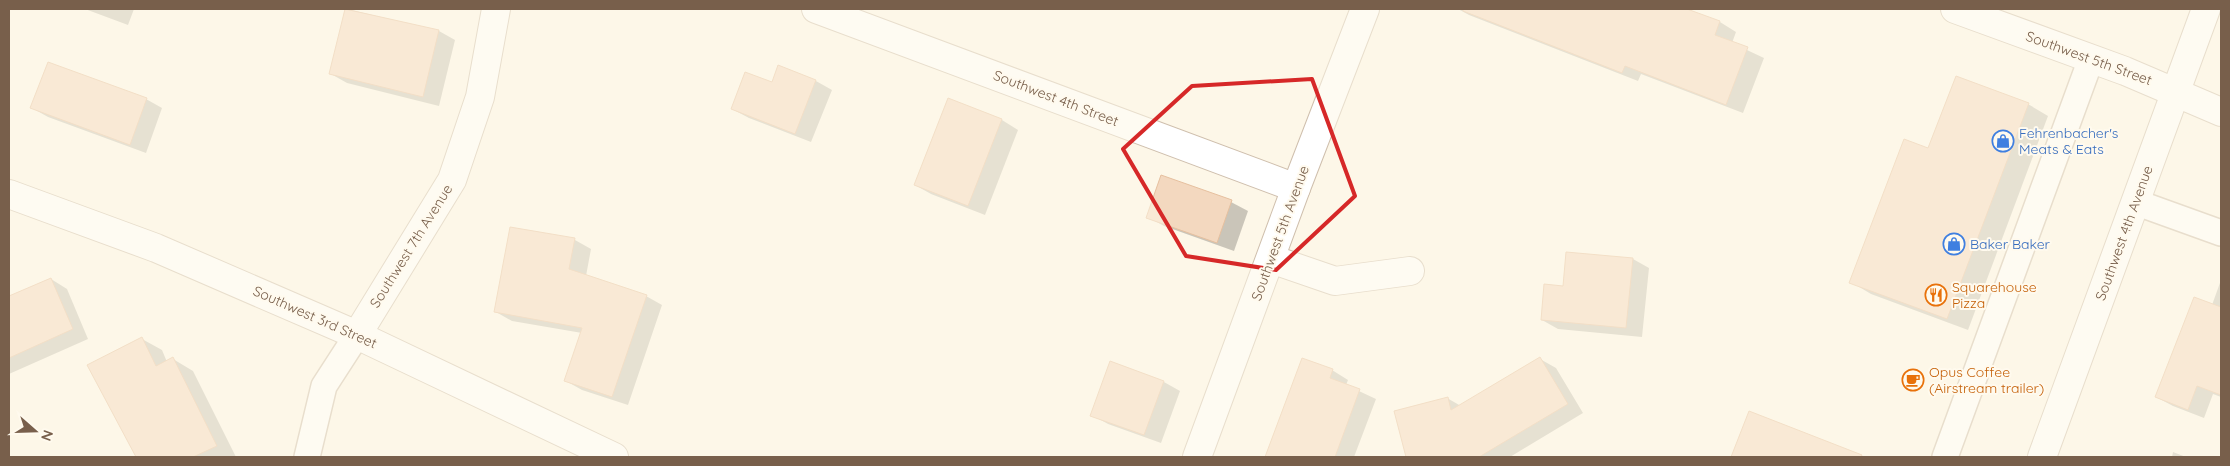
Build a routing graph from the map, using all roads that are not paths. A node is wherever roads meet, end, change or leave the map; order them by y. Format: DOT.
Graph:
graph roads {
  1 [pos="496,9"];
  2 [pos="816,9"];
  3 [pos="1365,9"];
  4 [pos="1955,9"];
  5 [pos="2206,9"];
  6 [pos="2091,59"];
  7 [pos="2176,91"];
  8 [pos="2221,112"];
  9 [pos="1296,188"];
  10 [pos="9,194"];
  11 [pos="2135,202"];
  12 [pos="2221,232"];
  13 [pos="1270,259"];
  14 [pos="1410,271"];
  15 [pos="356,335"];
  16 [pos="307,457"];
  17 [pos="614,457"];
  18 [pos="1197,457"];
  19 [pos="1945,457"];
  20 [pos="2042,457"];
  1 -- 15 [label="street, Southwest 7th Avenue"];
  2 -- 9 [label="street, Southwest 4th Street"];
  3 -- 9 [label="street, Southwest 5th Avenue"];
  4 -- 6 [label="street, Southwest 5th Street"];
  5 -- 7 [label="street, Southwest 4th Avenue"];
  6 -- 7 [label="street, Southwest 5th Street"];
  6 -- 19 [label="lane"];
  7 -- 8 [label="street, Southwest 5th Street"];
  7 -- 11 [label="street, Southwest 4th Avenue"];
  9 -- 13 [label="street, Southwest 5th Avenue"];
  10 -- 15 [label="street, Southwest 3rd Street"];
  11 -- 12 [label="lane"];
  11 -- 20 [label="street, Southwest 4th Avenue"];
  13 -- 14 [label="street"];
  13 -- 18 [label="street, Southwest 5th Avenue"];
  15 -- 16 [label="lane"];
  15 -- 17 [label="street, Southwest 3rd Street"];
}
